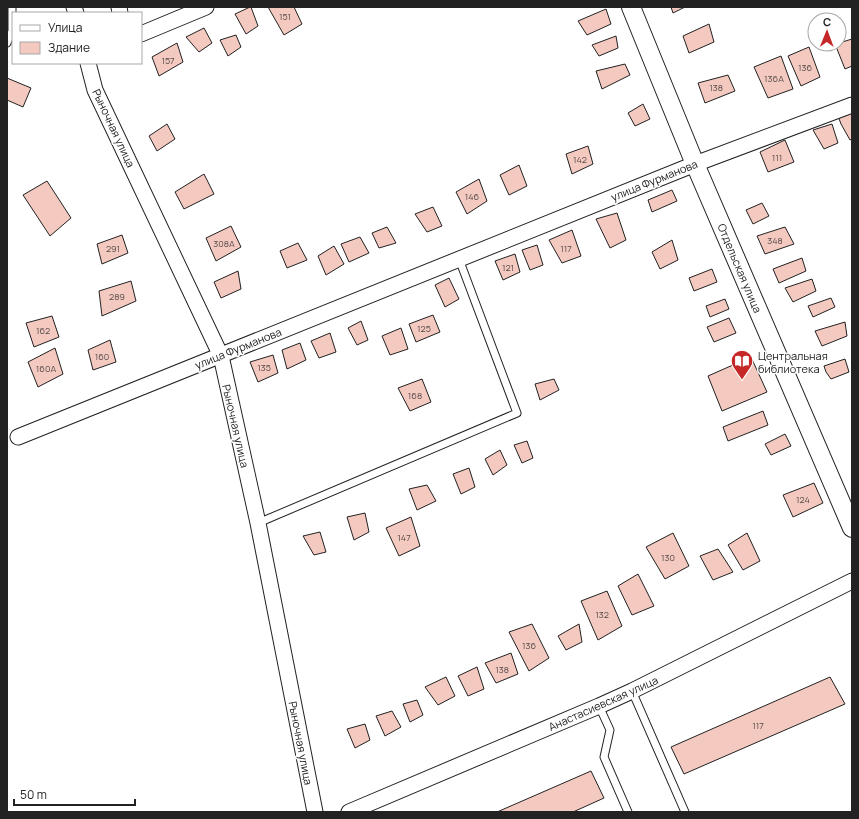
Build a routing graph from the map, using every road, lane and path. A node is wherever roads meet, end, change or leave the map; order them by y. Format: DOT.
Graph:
graph roads {
  1 [pos="12,7"];
  2 [pos="206,7"];
  3 [pos="632,7"];
  4 [pos="142,34"];
  5 [pos="7,43"];
  6 [pos="88,64"];
  7 [pos="852,105"];
  8 [pos="695,164"];
  9 [pos="459,259"];
  10 [pos="221,356"];
  11 [pos="18,437"];
  12 [pos="258,524"];
  13 [pos="852,528"];
  14 [pos="852,581"];
  15 [pos="632,691"];
  16 [pos="599,706"];
  17 [pos="313,811"];
  18 [pos="349,812"];
  19 [pos="628,812"];
  20 [pos="684,812"];
  1 -- 5 [label="lane"];
  2 -- 4 [label="street"];
  3 -- 8 [label="street, Отдельская улица"];
  6 -- 10 [label="street, Рыночная улица"];
  7 -- 8 [label="street, улица Фурманова"];
  8 -- 9 [label="street, улица Фурманова"];
  8 -- 13 [label="street, Отдельская улица"];
  9 -- 10 [label="street, улица Фурманова"];
  9 -- 12 [label="lane"];
  10 -- 11 [label="street, улица Фурманова"];
  10 -- 12 [label="street, Рыночная улица"];
  12 -- 17 [label="street, Рыночная улица"];
  14 -- 15 [label="street, Анастасиевская улица"];
  15 -- 16 [label="street, Анастасиевская улица"];
  15 -- 20 [label="lane"];
  16 -- 18 [label="street, Анастасиевская улица"];
  16 -- 19 [label="lane"];
}
